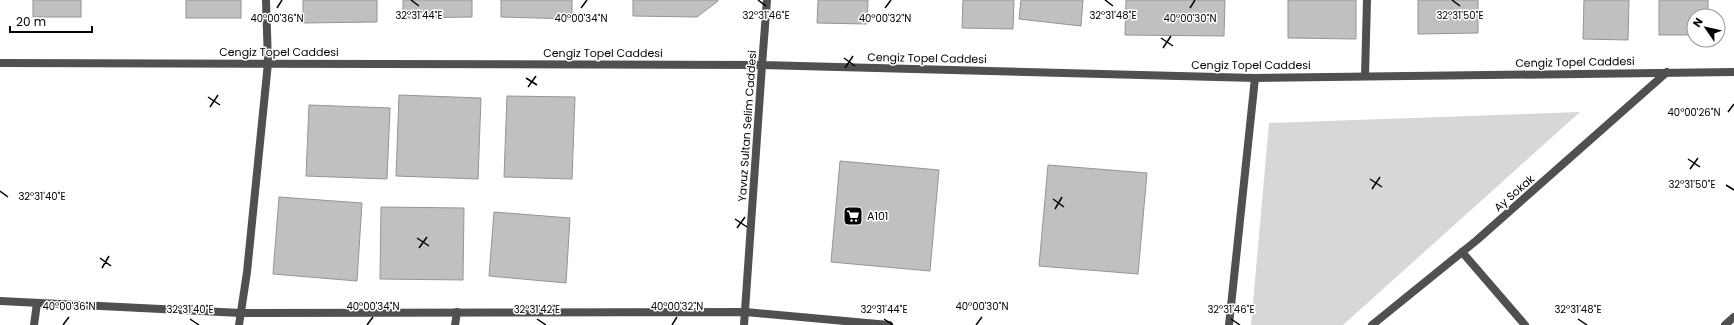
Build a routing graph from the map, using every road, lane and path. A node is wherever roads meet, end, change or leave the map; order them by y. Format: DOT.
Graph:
graph roads {
  1 [pos="266,0"];
  2 [pos="766,0"];
  3 [pos="1367,0"];
  4 [pos="0,63"];
  5 [pos="268,63"];
  6 [pos="762,65"];
  7 [pos="1667,72"];
  8 [pos="1734,72"];
  9 [pos="1365,76"];
  10 [pos="1256,78"];
  11 [pos="1462,252"];
  12 [pos="0,301"];
  13 [pos="37,303"];
  14 [pos="457,312"];
  15 [pos="745,312"];
  16 [pos="241,313"];
  17 [pos="1734,318"];
  18 [pos="34,325"];
  19 [pos="240,325"];
  20 [pos="455,325"];
  21 [pos="744,325"];
  22 [pos="889,325"];
  23 [pos="1229,325"];
  24 [pos="1372,325"];
  25 [pos="1525,325"];
  26 [pos="1725,325"];
  1 -- 5 [label="street"];
  2 -- 6 [label="street, Yavuz Sultan Selim Caddesi"];
  3 -- 9 [label="street"];
  4 -- 5 [label="street, Cengiz Topel Caddesi"];
  5 -- 6 [label="street, Cengiz Topel Caddesi"];
  5 -- 16 [label="street"];
  6 -- 10 [label="street, Cengiz Topel Caddesi"];
  6 -- 15 [label="street, Yavuz Sultan Selim Caddesi"];
  7 -- 8 [label="street, Cengiz Topel Caddesi"];
  7 -- 9 [label="street, Cengiz Topel Caddesi"];
  7 -- 11 [label="street, Ay Sokak"];
  9 -- 10 [label="street, Cengiz Topel Caddesi"];
  10 -- 23 [label="street"];
  11 -- 24 [label="street, Ay Sokak"];
  11 -- 25 [label="street"];
  12 -- 13 [label="street"];
  13 -- 16 [label="street"];
  13 -- 18 [label="street"];
  14 -- 15 [label="street"];
  14 -- 16 [label="street"];
  14 -- 20 [label="street"];
  15 -- 21 [label="street, Yavuz Sultan Selim Caddesi"];
  15 -- 22 [label="street"];
  16 -- 19 [label="street"];
  17 -- 26 [label="street"];
}
